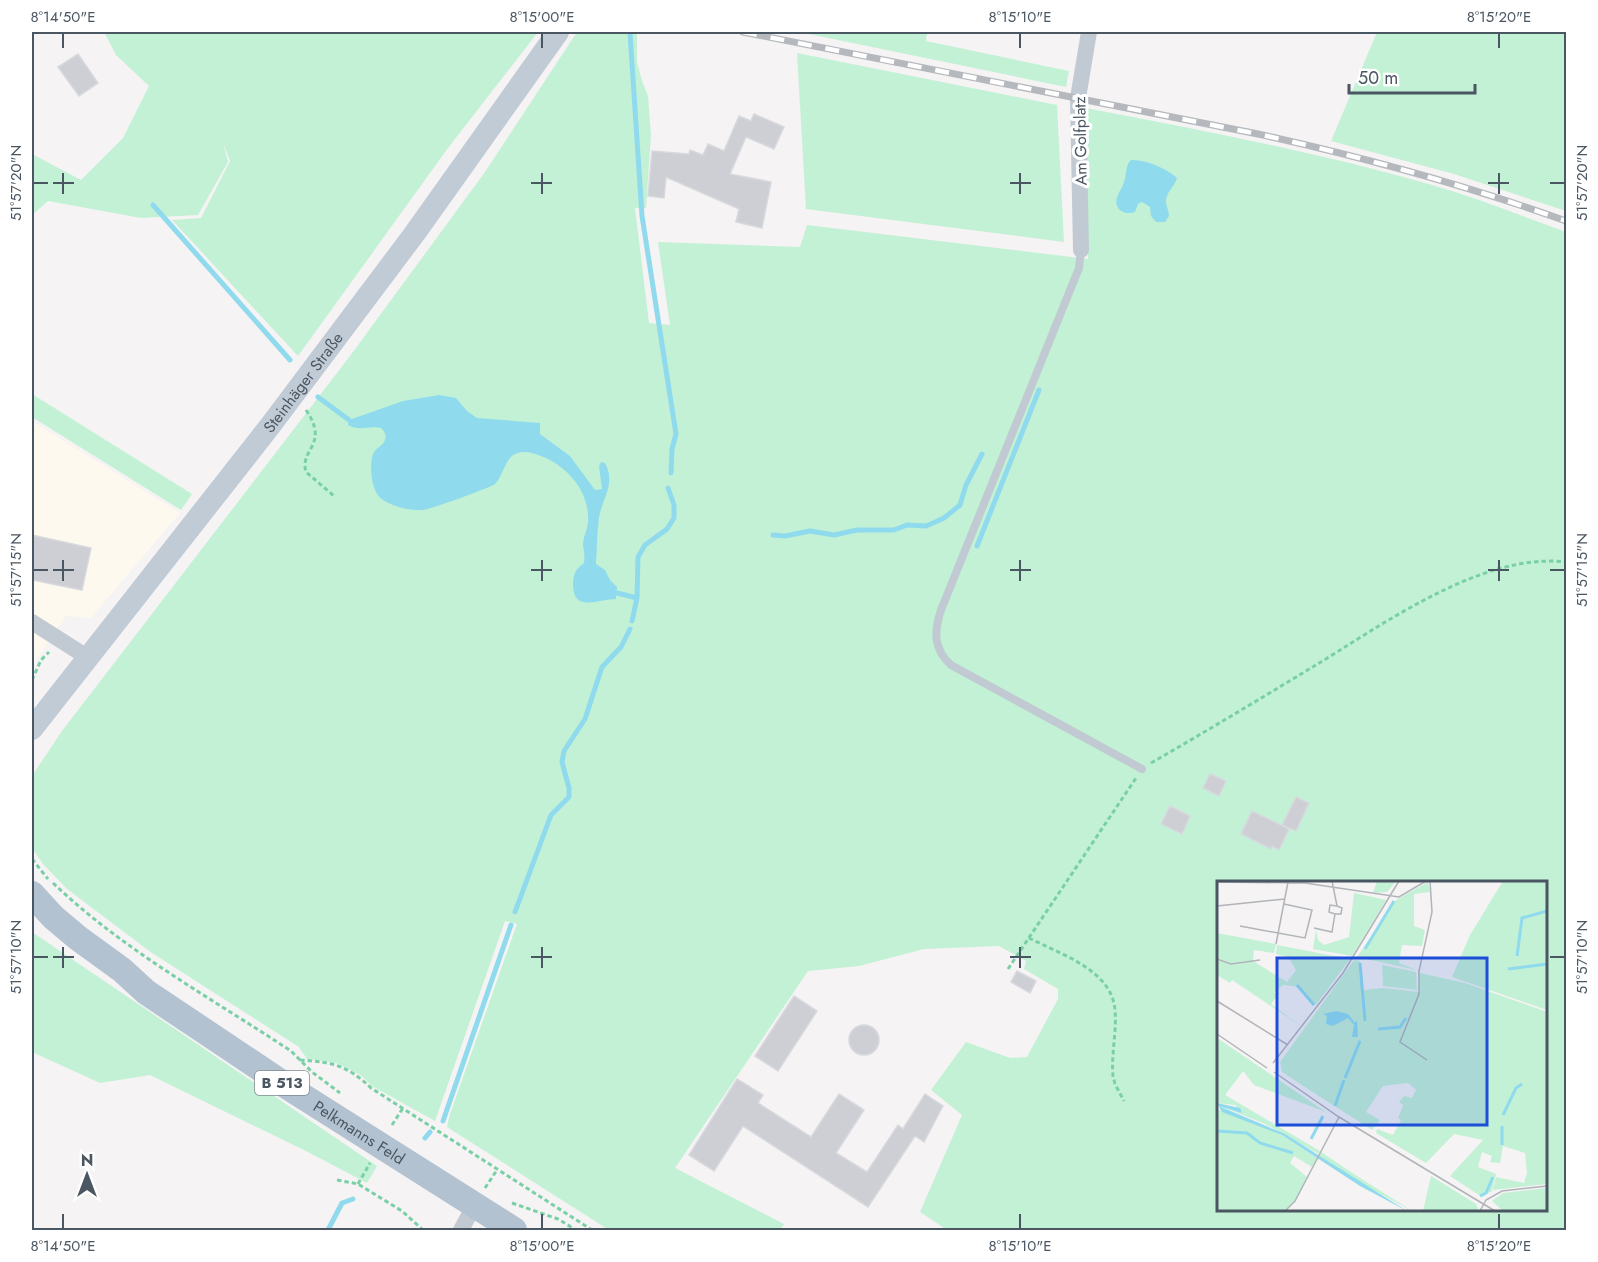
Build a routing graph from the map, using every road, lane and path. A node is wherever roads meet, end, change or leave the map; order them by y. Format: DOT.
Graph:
graph roads {
  1 [pos="558,32"];
  2 [pos="1089,32"];
  3 [pos="1081,250"];
  4 [pos="292,397"];
  5 [pos="334,496"];
  6 [pos="1566,562"];
  7 [pos="32,622"];
  8 [pos="60,641"];
  9 [pos="87,657"];
  10 [pos="32,680"];
  11 [pos="33,729"];
  12 [pos="1142,769"];
  13 [pos="32,860"];
  14 [pos="32,894"];
  15 [pos="32,915"];
  16 [pos="1029,938"];
  17 [pos="1008,969"];
  18 [pos="146,992"];
  19 [pos="300,1060"];
  20 [pos="344,1096"];
  21 [pos="1124,1101"];
  22 [pos="403,1108"];
  23 [pos="392,1125"];
  24 [pos="370,1163"];
  25 [pos="337,1180"];
  26 [pos="358,1184"];
  27 [pos="484,1196"];
  28 [pos="504,1198"];
  29 [pos="423,1230"];
  30 [pos="461,1230"];
  31 [pos="514,1230"];
  32 [pos="576,1230"];
  33 [pos="592,1230"];
  1 -- 4 [label="main road, Steinhäger Straße"];
  2 -- 3 [label="street, Am Golfplatz"];
  3 -- 12 [label="lane"];
  4 -- 5 [label="path"];
  4 -- 9 [label="main road, Steinhäger Straße"];
  6 -- 12 [label="path"];
  7 -- 8 [label="street"];
  8 -- 9 [label="street"];
  8 -- 10 [label="path"];
  9 -- 11 [label="main road, Steinhäger Straße"];
  12 -- 16 [label="path"];
  13 -- 19 [label="path"];
  14 -- 18 [label="main road, Pelkmanns Feld / B 513"];
  15 -- 18 [label="main road, Pelkmanns Feld / B 513"];
  16 -- 17 [label="path"];
  16 -- 21 [label="path"];
  18 -- 27 [label="main road, Pelkmanns Feld / B 513"];
  19 -- 20 [label="path"];
  19 -- 22 [label="path"];
  22 -- 23 [label="path"];
  22 -- 33 [label="path"];
  24 -- 26 [label="path"];
  25 -- 26 [label="path"];
  26 -- 29 [label="path"];
  27 -- 30 [label="street"];
  27 -- 31 [label="main road, Pelkmanns Feld / B 513"];
  28 -- 32 [label="path"];
}
